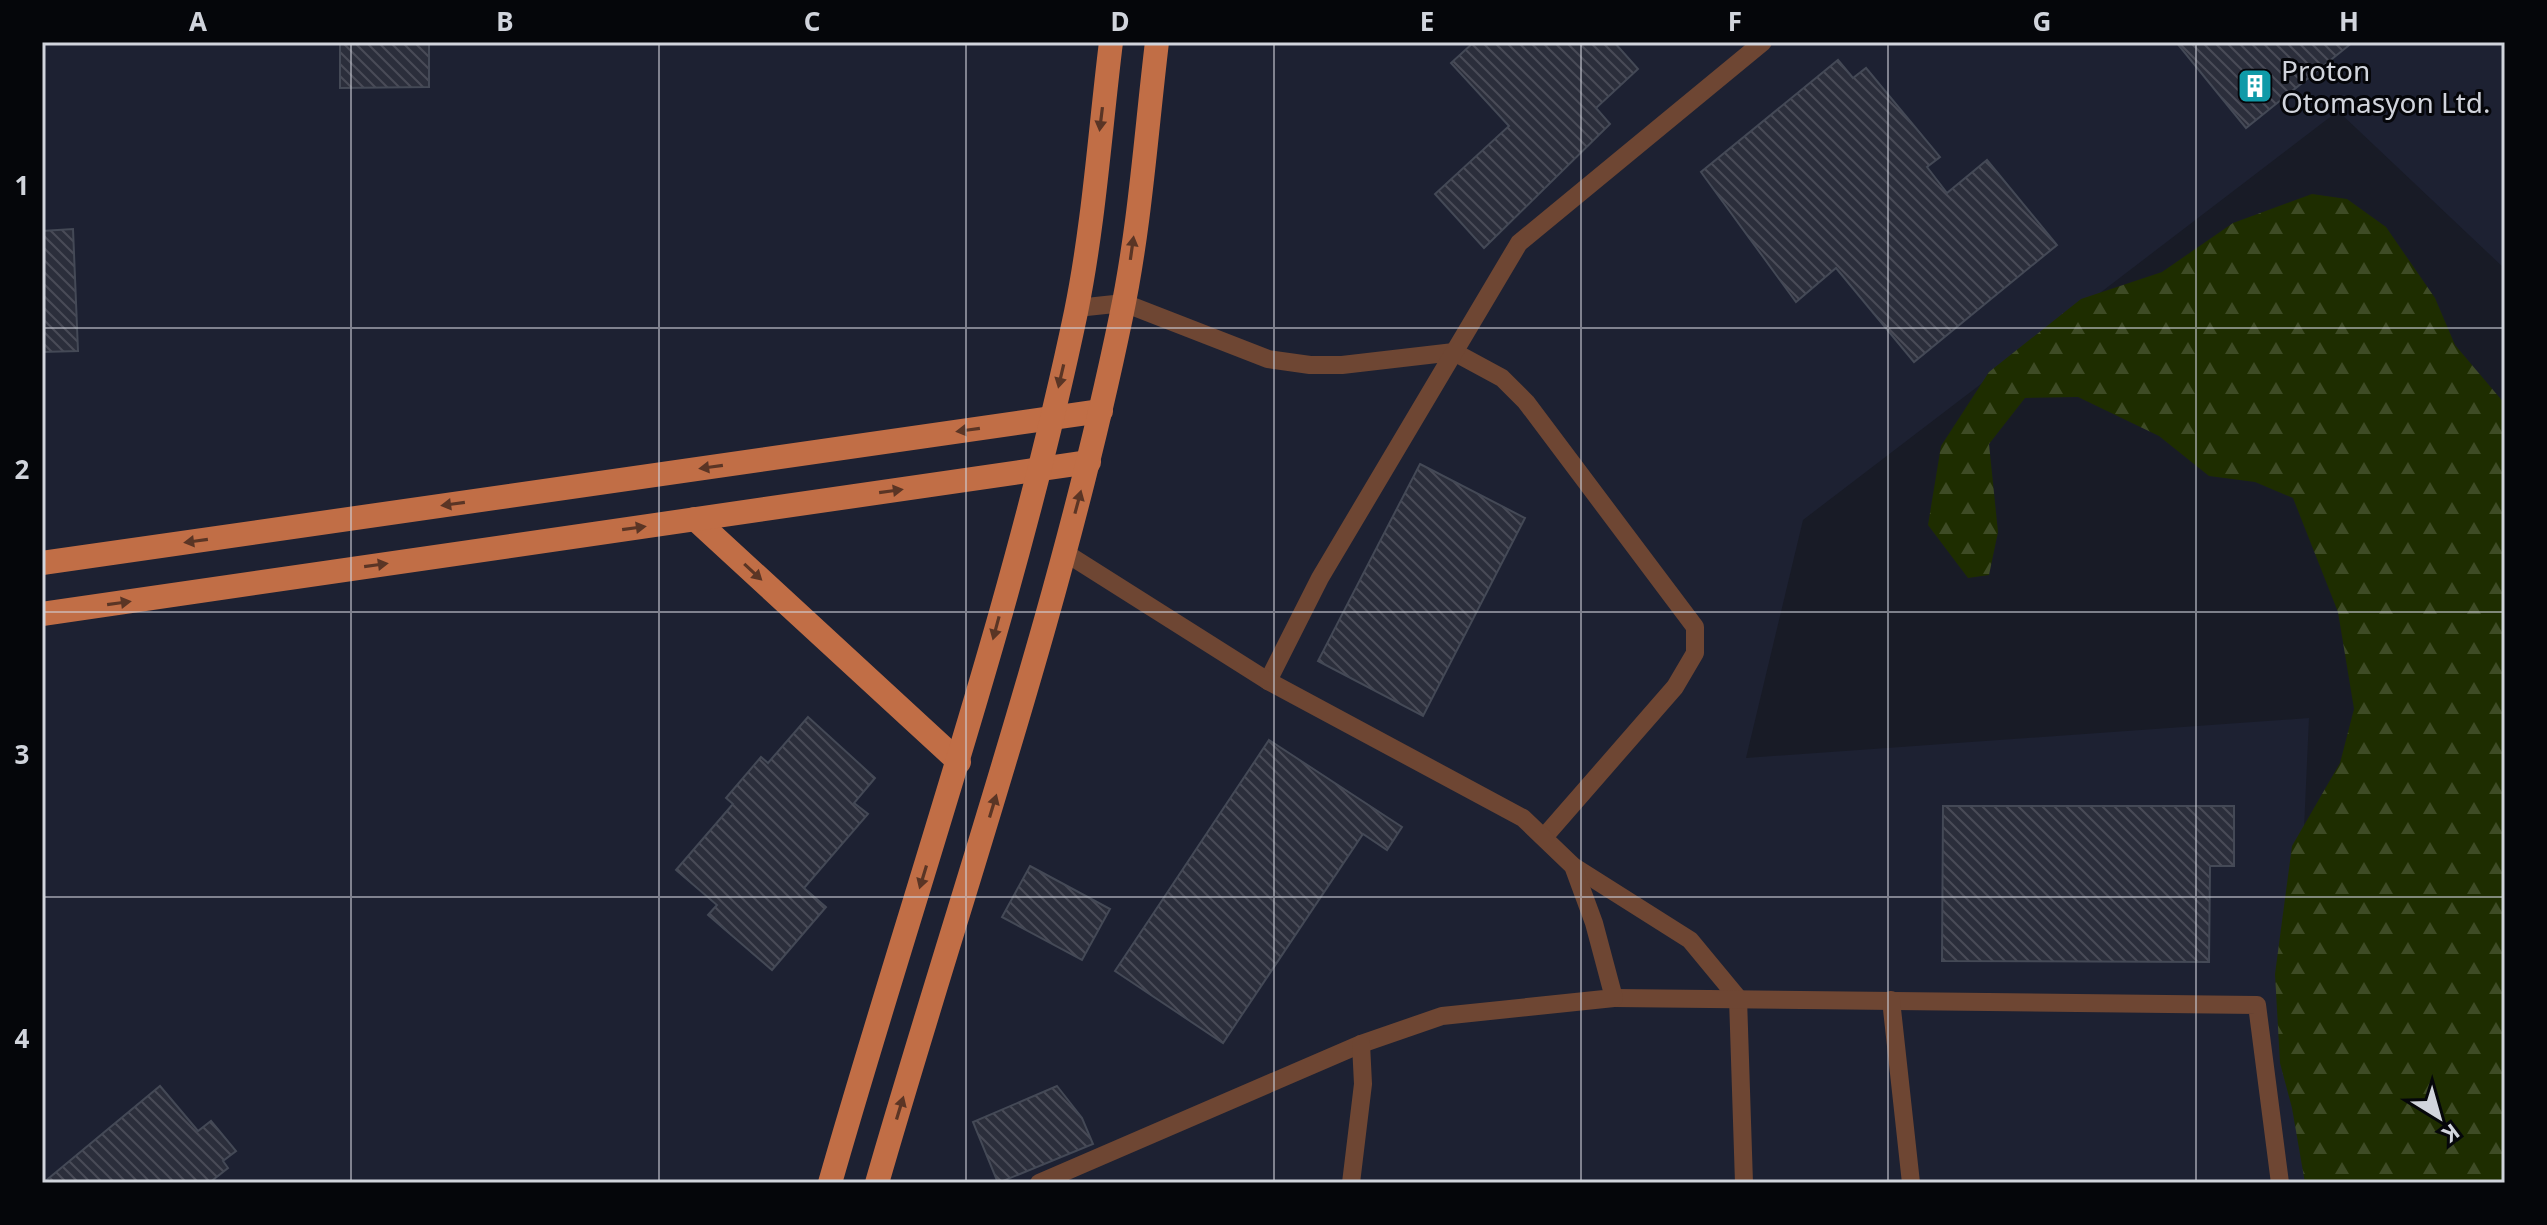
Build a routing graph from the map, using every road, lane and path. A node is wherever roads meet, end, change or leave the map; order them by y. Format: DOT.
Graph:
graph roads {
  1 [pos="1111,42"];
  2 [pos="1157,42"];
  3 [pos="1763,42"];
  4 [pos="1124,303"];
  5 [pos="1077,308"];
  6 [pos="1454,352"];
  7 [pos="1101,411"];
  8 [pos="1052,418"];
  9 [pos="1089,462"];
  10 [pos="1041,469"];
  11 [pos="695,519"];
  12 [pos="1064,552"];
  13 [pos="42,563"];
  14 [pos="42,614"];
  15 [pos="1268,681"];
  16 [pos="959,762"];
  17 [pos="1545,836"];
  18 [pos="1573,866"];
  19 [pos="1614,998"];
  20 [pos="1738,998"];
  21 [pos="1891,1000"];
  22 [pos="1361,1044"];
  23 [pos="830,1183"];
  24 [pos="877,1183"];
  25 [pos="1039,1183"];
  26 [pos="1351,1183"];
  27 [pos="1744,1183"];
  28 [pos="1911,1183"];
  29 [pos="2280,1183"];
  1 -- 5 [label="main road, one-way"];
  4 -- 2 [label="main road, one-way"];
  3 -- 6 [label="street"];
  4 -- 5 [label="street"];
  4 -- 6 [label="street"];
  4 -- 7 [label="main road"];
  5 -- 8 [label="main road, one-way"];
  6 -- 15 [label="street"];
  6 -- 17 [label="street"];
  7 -- 8 [label="main road"];
  7 -- 9 [label="main road"];
  8 -- 10 [label="main road"];
  8 -- 13 [label="main road, one-way"];
  9 -- 10 [label="main road"];
  12 -- 9 [label="main road, one-way"];
  11 -- 10 [label="main road, one-way"];
  10 -- 16 [label="main road, one-way"];
  14 -- 11 [label="main road, one-way"];
  11 -- 16 [label="main road, one-way"];
  12 -- 15 [label="street"];
  24 -- 12 [label="main road, one-way"];
  15 -- 17 [label="street"];
  16 -- 23 [label="main road, one-way"];
  17 -- 18 [label="street"];
  18 -- 19 [label="street"];
  18 -- 20 [label="street"];
  19 -- 20 [label="street"];
  19 -- 22 [label="street"];
  20 -- 21 [label="street"];
  20 -- 27 [label="street"];
  21 -- 28 [label="street"];
  21 -- 29 [label="street"];
  22 -- 25 [label="street"];
  22 -- 26 [label="street"];
}
